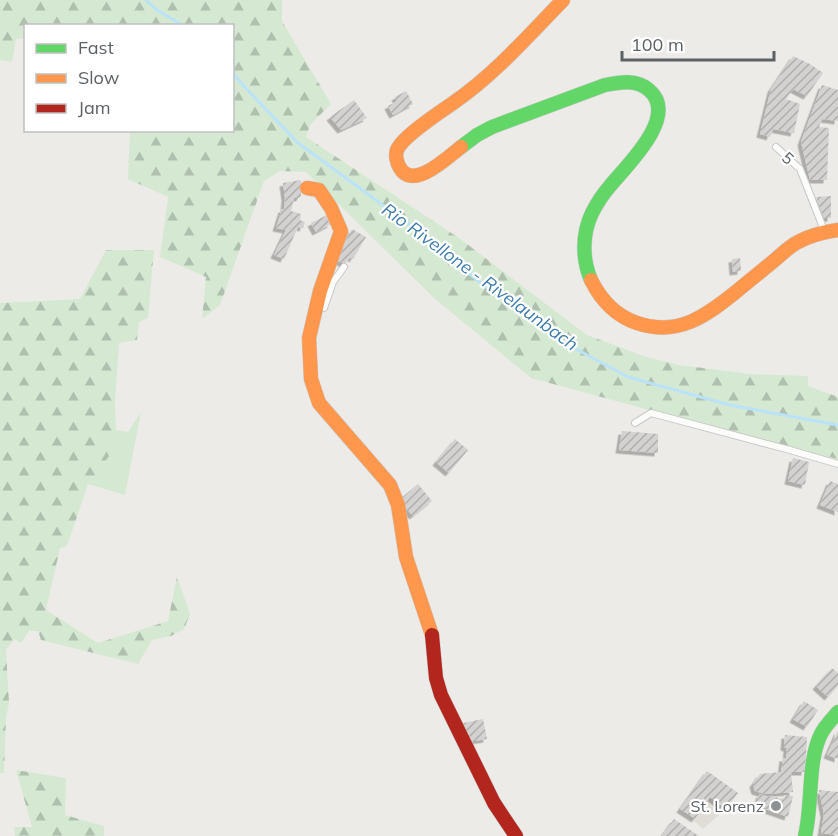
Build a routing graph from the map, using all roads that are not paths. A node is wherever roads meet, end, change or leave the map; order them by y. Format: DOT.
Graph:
graph roads {
  1 [pos="564,0"];
  2 [pos="776,147"];
  3 [pos="307,188"];
  4 [pos="831,231"];
  5 [pos="344,267"];
  6 [pos="309,338"];
  7 [pos="635,423"];
  8 [pos="838,464"];
  9 [pos="838,712"];
  10 [pos="516,836"];
  11 [pos="805,836"];
  1 -- 4 [label="main road"];
  2 -- 4 [label="lane, 5 / 5"];
  3 -- 6 [label="main road"];
  5 -- 6 [label="lane"];
  6 -- 10 [label="main road"];
  7 -- 8 [label="lane"];
  9 -- 11 [label="main road"];
}
